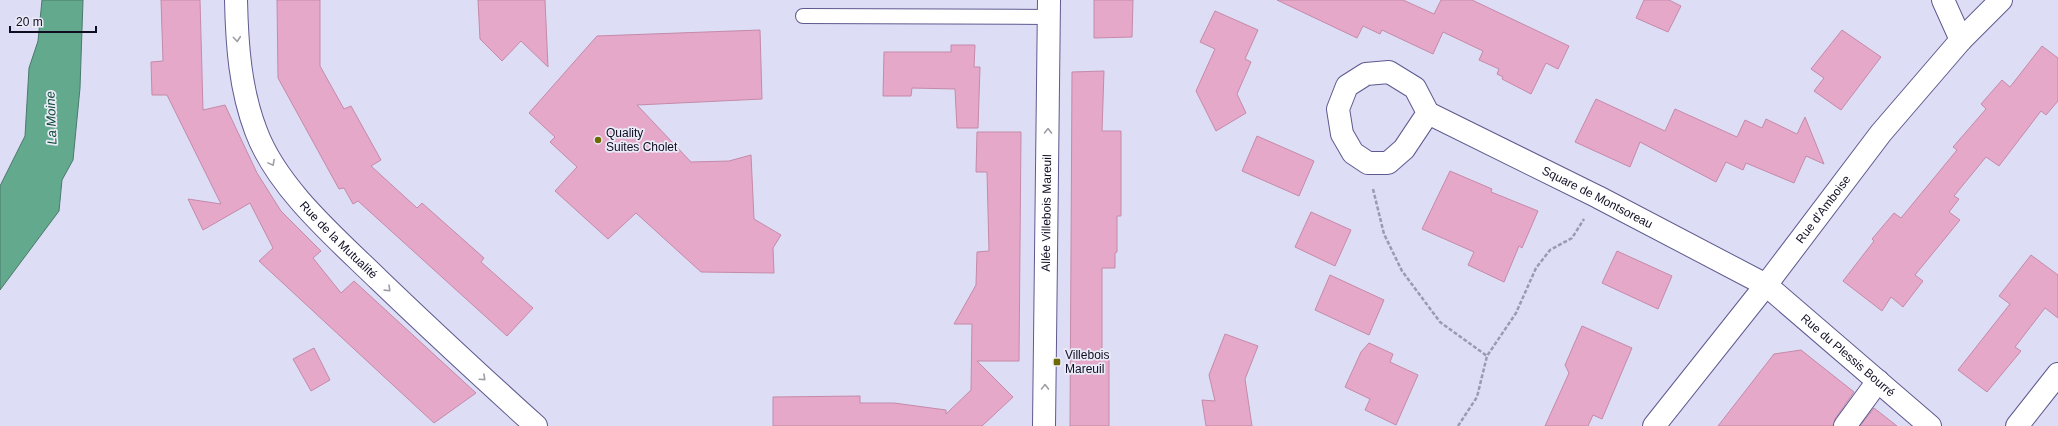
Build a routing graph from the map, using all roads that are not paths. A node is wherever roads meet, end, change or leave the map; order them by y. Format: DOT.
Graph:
graph roads {
  1 [pos="236,0"];
  2 [pos="1943,0"];
  3 [pos="2001,0"];
  4 [pos="1049,8"];
  5 [pos="803,16"];
  6 [pos="1960,40"];
  7 [pos="1428,113"];
  8 [pos="1766,285"];
  9 [pos="2058,374"];
  10 [pos="1878,381"];
  11 [pos="536,426"];
  12 [pos="1044,426"];
  13 [pos="1654,426"];
  14 [pos="1845,426"];
  15 [pos="1930,426"];
  16 [pos="2017,426"];
  1 -- 11 [label="street, Rue de la Mutualité, one-way"];
  2 -- 6 [label="street"];
  3 -- 6 [label="street, Rue d’Amboise"];
  4 -- 5 [label="lane"];
  12 -- 4 [label="street, Allée Villebois Mareuil, one-way"];
  6 -- 8 [label="street, Rue d’Amboise"];
  7 -- 7 [label="street"];
  7 -- 8 [label="street, Square de Montsoreau"];
  8 -- 10 [label="street, Rue du Plessis Bourré"];
  8 -- 13 [label="street, Rue d’Amboise"];
  9 -- 16 [label="street"];
  10 -- 14 [label="street"];
  10 -- 15 [label="street, Rue du Plessis Bourré"];
}
